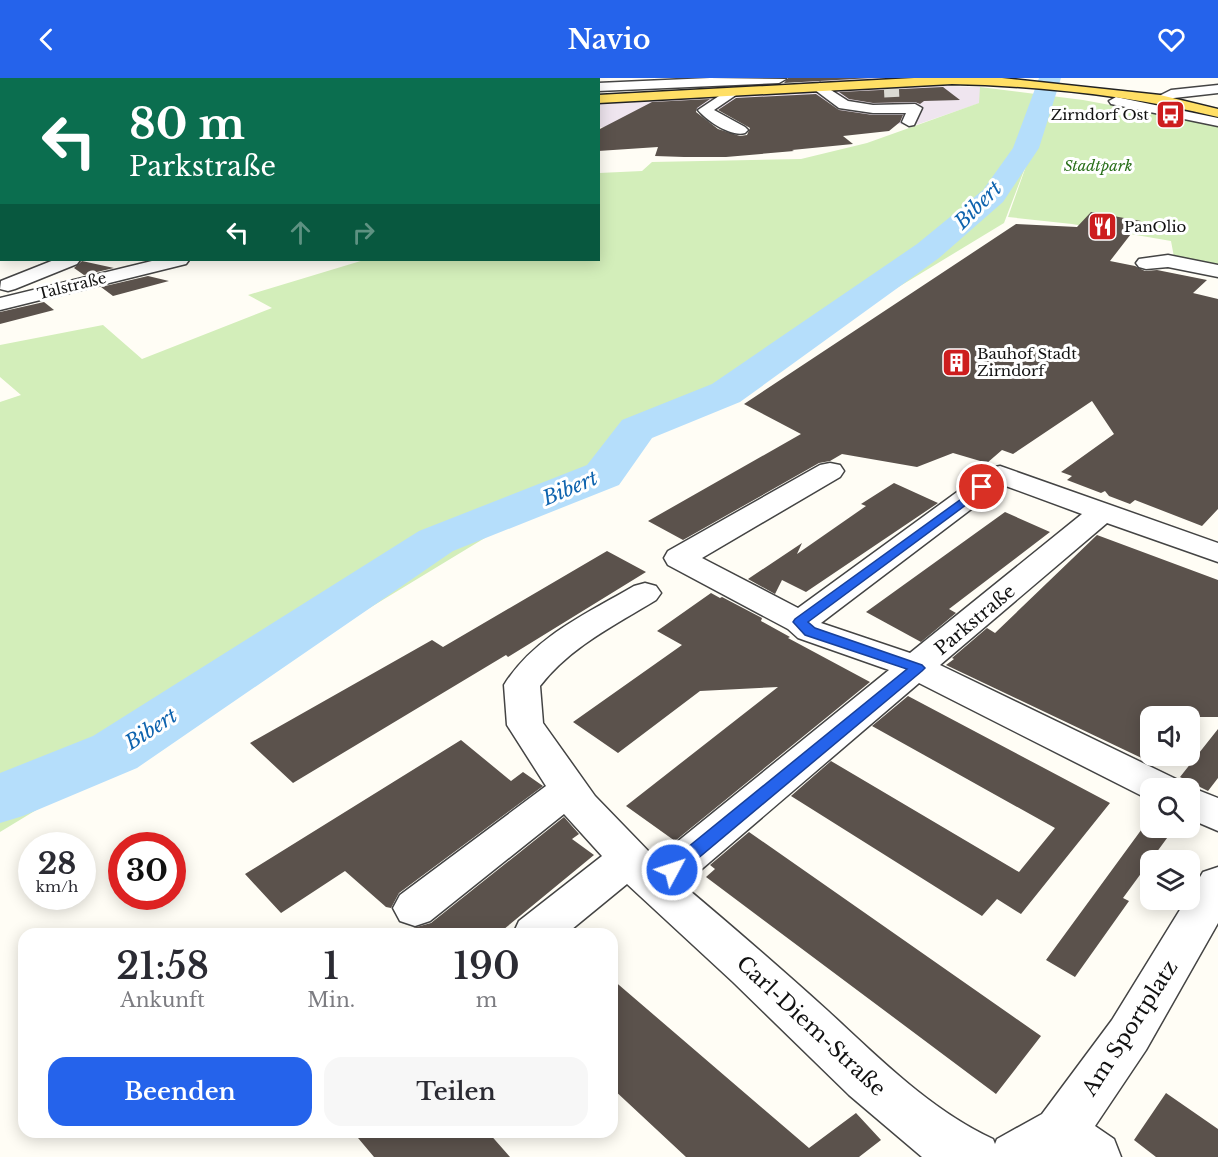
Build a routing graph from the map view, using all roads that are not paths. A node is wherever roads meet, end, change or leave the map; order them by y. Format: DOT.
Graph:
graph roads {
  1 [pos="968,78"];
  2 [pos="778,79"];
  3 [pos="697,80"];
  4 [pos="926,80"];
  5 [pos="992,81"];
  6 [pos="839,86"];
  7 [pos="1008,86"];
  8 [pos="600,87"];
  9 [pos="820,87"];
  10 [pos="1116,88"];
  11 [pos="1218,90"];
  12 [pos="731,92"];
  13 [pos="1082,93"];
  14 [pos="1138,94"];
  15 [pos="606,98"];
  16 [pos="1160,99"];
  17 [pos="1178,110"];
  18 [pos="1218,113"];
  19 [pos="1218,121"];
  20 [pos="909,122"];
  21 [pos="740,130"];
  22 [pos="68,261"];
  23 [pos="175,261"];
  24 [pos="1146,263"];
  25 [pos="1218,271"];
  26 [pos="2,293"];
  27 [pos="831,471"];
  28 [pos="1102,512"];
  29 [pos="1218,553"];
  30 [pos="645,593"];
  31 [pos="800,622"];
  32 [pos="917,668"];
  33 [pos="1140,778"];
  34 [pos="569,789"];
  35 [pos="1200,807"];
  36 [pos="1218,816"];
  37 [pos="642,871"];
  38 [pos="1218,884"];
  39 [pos="415,908"];
  40 [pos="545,928"];
  41 [pos="1207,930"];
  42 [pos="1078,1144"];
  43 [pos="974,1157"];
  44 [pos="1016,1157"];
  1 -- 5 [label="street"];
  2 -- 3 [label="street"];
  3 -- 8 [label="street"];
  4 -- 5 [label="main road"];
  4 -- 6 [label="street"];
  4 -- 7 [label="main road"];
  5 -- 7 [label="main road"];
  6 -- 9 [label="main road"];
  7 -- 13 [label="main road"];
  9 -- 12 [label="main road"];
  9 -- 20 [label="street"];
  10 -- 13 [label="main road"];
  10 -- 14 [label="street"];
  10 -- 17 [label="main road"];
  10 -- 19 [label="street"];
  11 -- 16 [label="street"];
  12 -- 15 [label="main road"];
  12 -- 21 [label="street"];
  13 -- 14 [label="street"];
  14 -- 16 [label="main road"];
  14 -- 17 [label="street"];
  16 -- 17 [label="street"];
  16 -- 18 [label="main road"];
  17 -- 19 [label="main road"];
  22 -- 26 [label="street"];
  23 -- 26 [label="street, Talstraße"];
  24 -- 25 [label="street"];
  27 -- 31 [label="street, Parkstraße"];
  28 -- 29 [label="street"];
  28 -- 31 [label="street"];
  28 -- 32 [label="street, Parkstraße"];
  30 -- 34 [label="street, Carl-Diem-Straße"];
  31 -- 32 [label="street, Parkstraße"];
  32 -- 33 [label="street"];
  32 -- 37 [label="street"];
  34 -- 37 [label="street, Carl-Diem-Straße"];
  34 -- 39 [label="street"];
  35 -- 36 [label="street"];
  37 -- 40 [label="street"];
  37 -- 43 [label="street, Carl-Diem-Straße"];
  38 -- 41 [label="street, Am Sportplatz"];
  41 -- 42 [label="street, Am Sportplatz"];
  42 -- 44 [label="street"];
}
